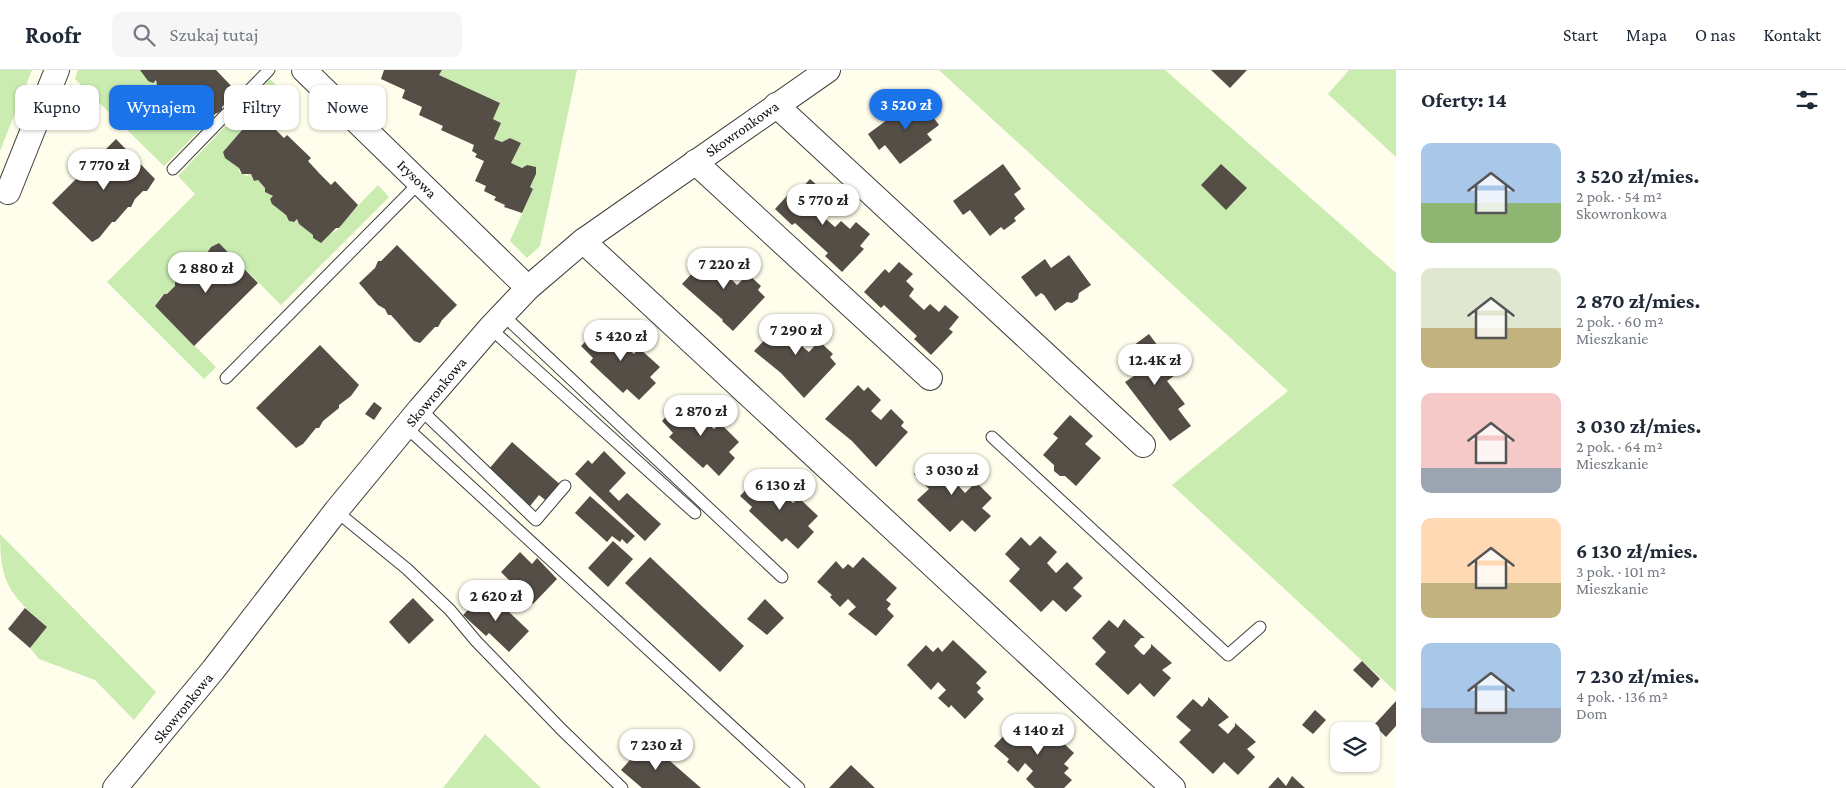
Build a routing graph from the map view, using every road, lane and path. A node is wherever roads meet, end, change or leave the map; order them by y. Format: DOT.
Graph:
graph roads {
  1 [pos="56,70"];
  2 [pos="270,70"];
  3 [pos="304,70"];
  4 [pos="828,70"];
  5 [pos="776,105"];
  6 [pos="694,162"];
  7 [pos="173,170"];
  8 [pos="420,182"];
  9 [pos="8,192"];
  10 [pos="583,240"];
  11 [pos="528,288"];
  12 [pos="496,321"];
  13 [pos="226,378"];
  14 [pos="930,378"];
  15 [pos="413,418"];
  16 [pos="992,437"];
  17 [pos="1144,446"];
  18 [pos="565,486"];
  19 [pos="336,511"];
  20 [pos="695,513"];
  21 [pos="782,578"];
  22 [pos="1260,627"];
  23 [pos="115,788"];
  24 [pos="622,788"];
  25 [pos="799,788"];
  26 [pos="1173,788"];
  1 -- 9 [label="street"];
  2 -- 7 [label="lane"];
  3 -- 8 [label="street, Irysowa"];
  4 -- 5 [label="street, Skowronkowa"];
  5 -- 6 [label="street, Skowronkowa"];
  5 -- 17 [label="street"];
  6 -- 10 [label="street, Skowronkowa"];
  6 -- 14 [label="street"];
  8 -- 11 [label="street, Irysowa"];
  8 -- 13 [label="lane"];
  10 -- 11 [label="street, Skowronkowa"];
  10 -- 26 [label="street"];
  11 -- 12 [label="street, Skowronkowa"];
  12 -- 15 [label="street, Skowronkowa"];
  12 -- 20 [label="lane"];
  12 -- 21 [label="lane"];
  15 -- 18 [label="lane"];
  15 -- 19 [label="street, Skowronkowa"];
  15 -- 25 [label="lane"];
  16 -- 22 [label="lane"];
  19 -- 23 [label="street, Skowronkowa"];
  19 -- 24 [label="lane"];
}
